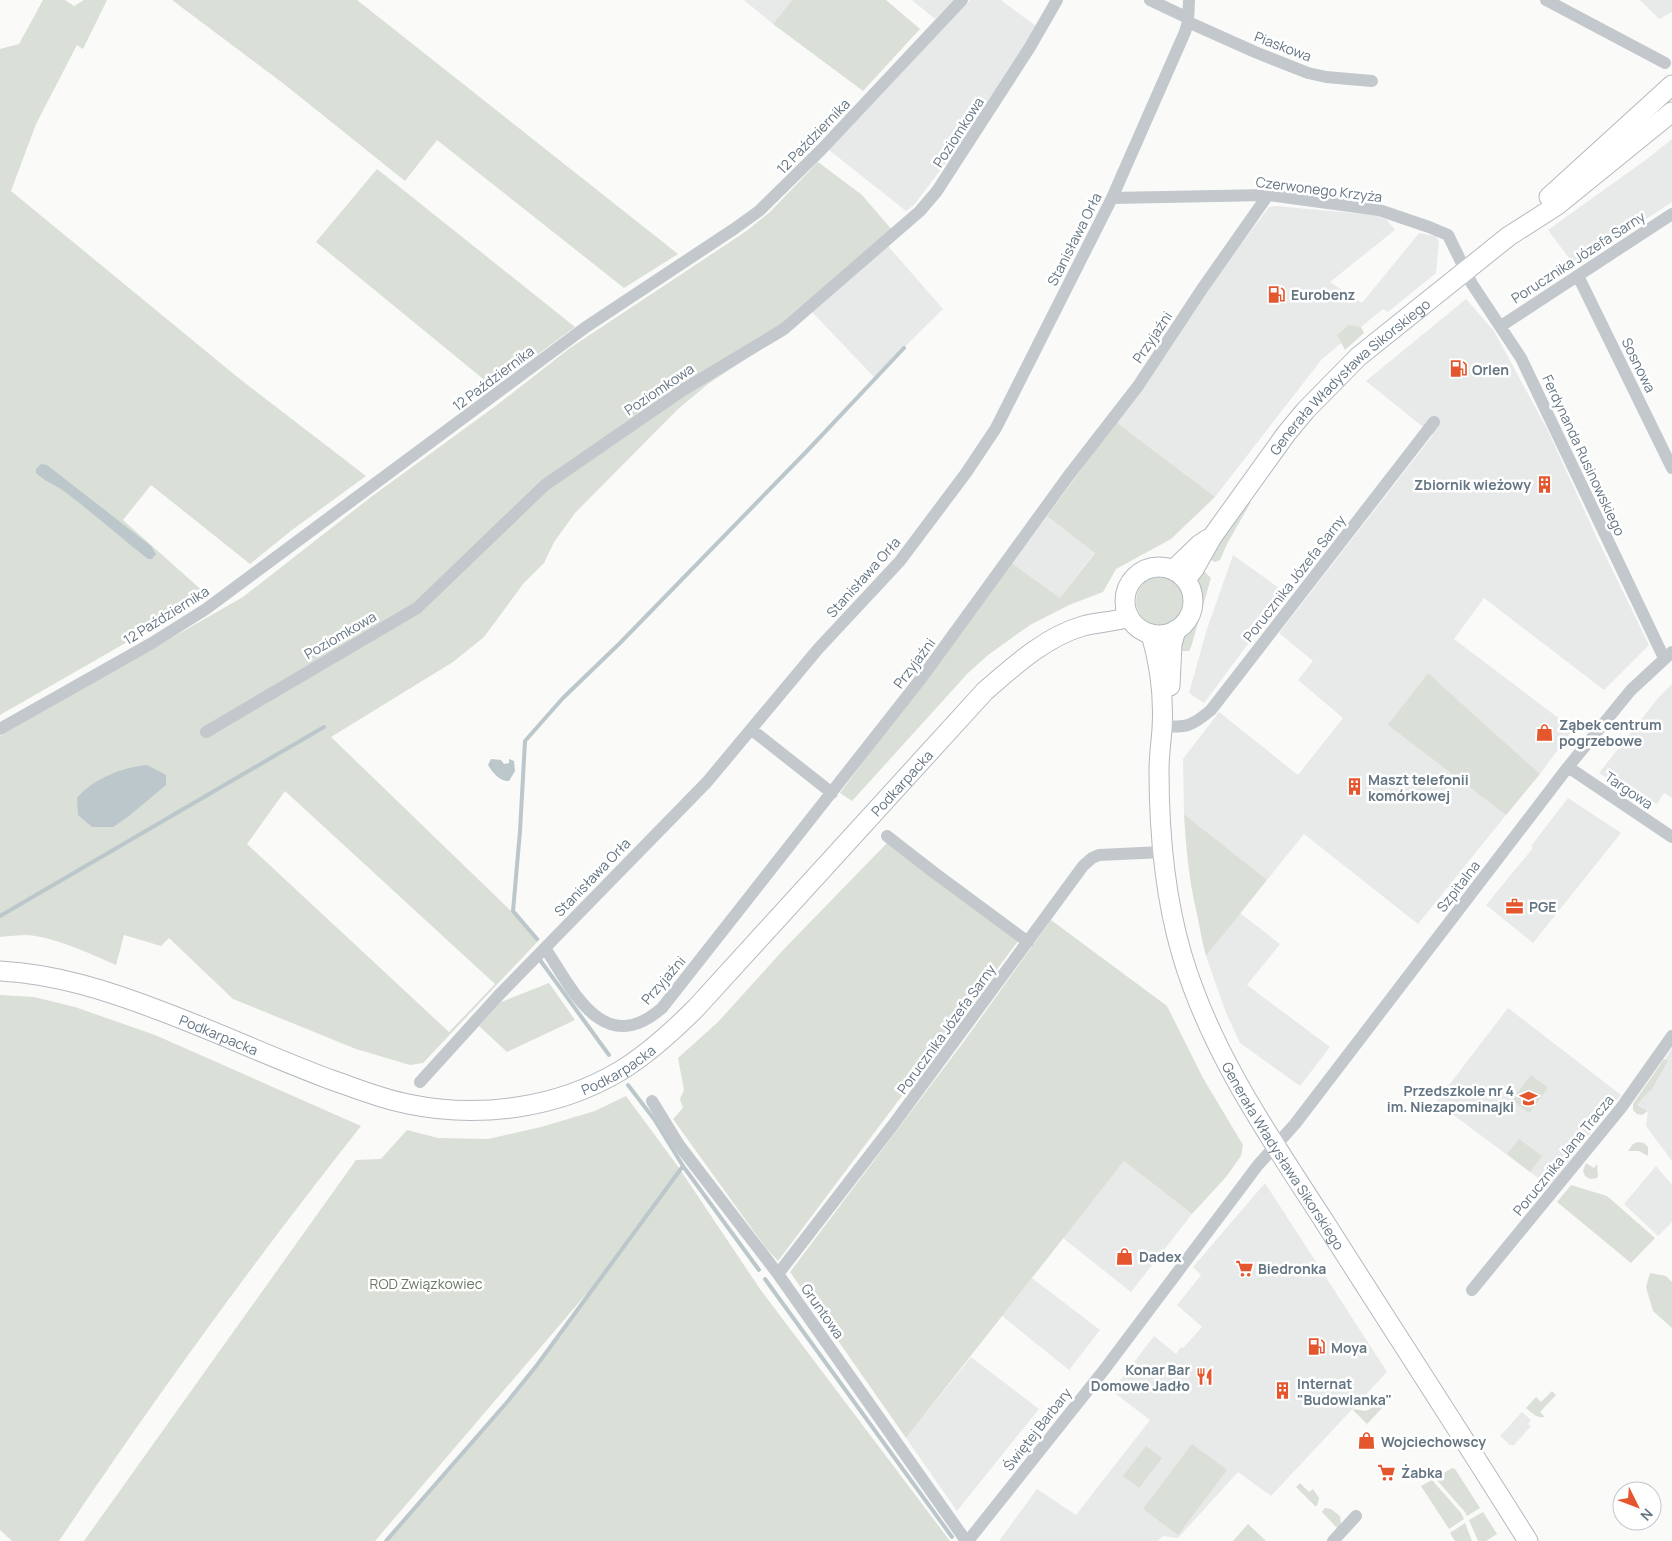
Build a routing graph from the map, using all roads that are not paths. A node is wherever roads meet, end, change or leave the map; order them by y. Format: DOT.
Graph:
graph roads {
  1 [pos="962,0"];
  2 [pos="1057,0"];
  3 [pos="1150,0"];
  4 [pos="1189,0"];
  5 [pos="1546,0"];
  6 [pos="1188,20"];
  7 [pos="1665,63"];
  8 [pos="1372,81"];
  9 [pos="1672,85"];
  10 [pos="1672,112"];
  11 [pos="1268,195"];
  12 [pos="1112,198"];
  13 [pos="1672,214"];
  14 [pos="1509,236"];
  15 [pos="1465,271"];
  16 [pos="1578,276"];
  17 [pos="1501,326"];
  18 [pos="1434,422"];
  19 [pos="1672,468"];
  20 [pos="1180,575"];
  21 [pos="1127,610"];
  22 [pos="1176,630"];
  23 [pos="1151,634"];
  24 [pos="1668,655"];
  25 [pos="1162,726"];
  26 [pos="0,729"];
  27 [pos="752,730"];
  28 [pos="206,732"];
  29 [pos="1568,767"];
  30 [pos="832,793"];
  31 [pos="887,836"];
  32 [pos="1672,837"];
  33 [pos="1163,852"];
  34 [pos="1028,942"];
  35 [pos="545,948"];
  36 [pos="0,971"];
  37 [pos="1672,1036"];
  38 [pos="420,1082"];
  39 [pos="652,1101"];
  40 [pos="1275,1146"];
  41 [pos="778,1274"];
  42 [pos="1472,1290"];
  43 [pos="1356,1516"];
  44 [pos="967,1541"];
  45 [pos="1333,1541"];
  46 [pos="1528,1541"];
  1 -- 26 [label="street, 12 Października"];
  2 -- 28 [label="street, Poziomkowa"];
  3 -- 6 [label="street, Piaskowa"];
  4 -- 6 [label="street, Stanisława Orła"];
  5 -- 7 [label="street"];
  6 -- 8 [label="street, Piaskowa"];
  6 -- 12 [label="street, Stanisława Orła"];
  9 -- 14 [label="main road, Generała Władysława Sikorskiego"];
  10 -- 14 [label="main road, Generała Władysława Sikorskiego"];
  11 -- 12 [label="street, Czerwonego Krzyża"];
  11 -- 15 [label="street, Czerwonego Krzyża"];
  11 -- 30 [label="street, Przyjaźni"];
  12 -- 27 [label="street, Stanisława Orła"];
  13 -- 16 [label="street, Porucznika Józefa Sarny"];
  14 -- 15 [label="main road, Generała Władysława Sikorskiego"];
  15 -- 17 [label="street, Ferdynanda Rusinowskiego"];
  15 -- 20 [label="main road, Generała Władysława Sikorskiego"];
  16 -- 17 [label="street, Porucznika Józefa Sarny"];
  16 -- 19 [label="street, Sosnowa"];
  17 -- 24 [label="street, Ferdynanda Rusinowskiego"];
  18 -- 25 [label="street, Porucznika Józefa Sarny"];
  20 -- 21 [label="main road"];
  20 -- 22 [label="main road"];
  21 -- 23 [label="main road"];
  21 -- 36 [label="main road, Podkarpacka"];
  22 -- 23 [label="main road"];
  22 -- 25 [label="main road, Generała Władysława Sikorskiego"];
  23 -- 25 [label="main road, Generała Władysława Sikorskiego"];
  24 -- 29 [label="street, Szpitalna"];
  25 -- 33 [label="main road, Generała Władysława Sikorskiego"];
  27 -- 30 [label="street"];
  27 -- 35 [label="street, Stanisława Orła"];
  29 -- 32 [label="street, Targowa"];
  29 -- 40 [label="street, Szpitalna"];
  30 -- 35 [label="street, Przyjaźni"];
  31 -- 34 [label="street"];
  33 -- 34 [label="street, Porucznika Józefa Sarny"];
  33 -- 40 [label="main road, Generała Władysława Sikorskiego"];
  34 -- 41 [label="street, Porucznika Józefa Sarny"];
  35 -- 38 [label="street, Stanisława Orła"];
  37 -- 42 [label="street, Porucznika Jana Tracza"];
  39 -- 41 [label="street, Gruntowa"];
  40 -- 44 [label="street, Świętej Barbary"];
  40 -- 46 [label="main road, Generała Władysława Sikorskiego"];
  41 -- 44 [label="street, Gruntowa"];
  43 -- 45 [label="street"];
}
